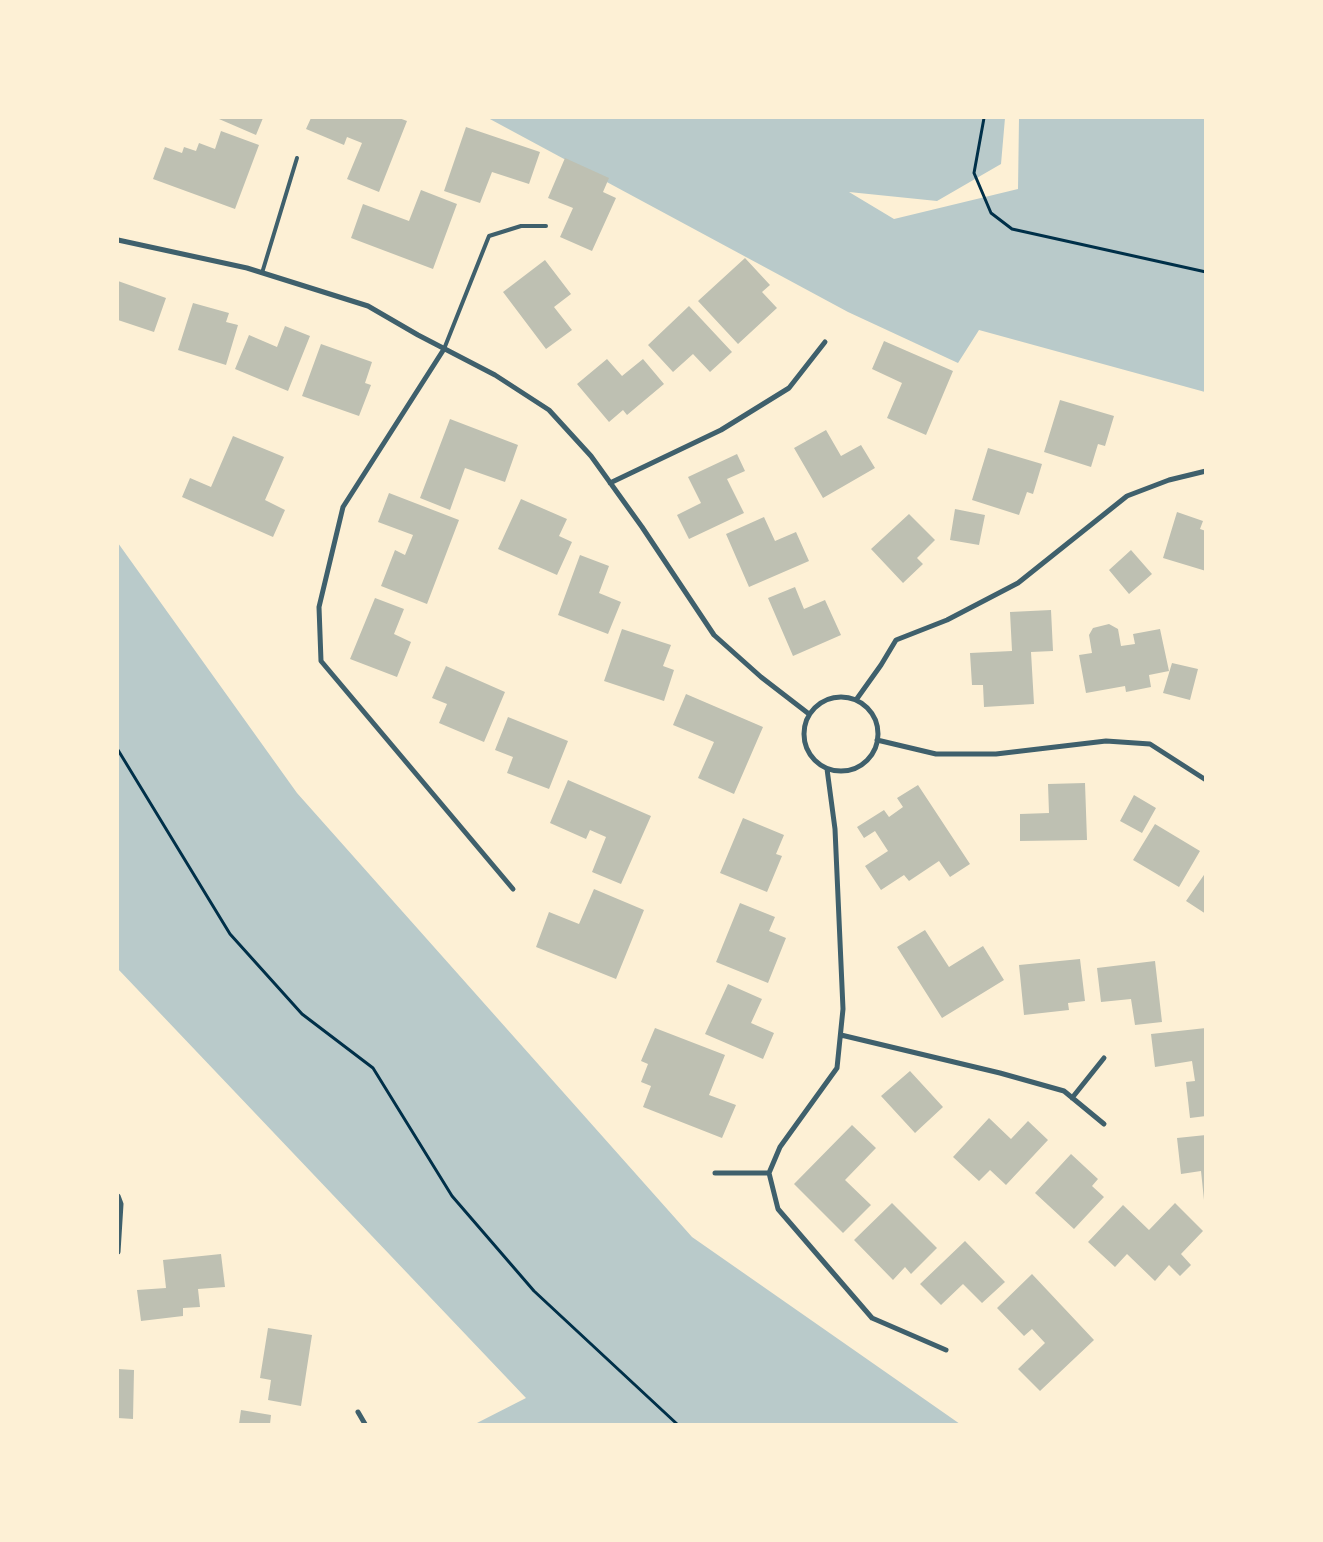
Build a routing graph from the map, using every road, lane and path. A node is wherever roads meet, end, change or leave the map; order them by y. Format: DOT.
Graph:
graph roads {
  1 [pos="984,118"];
  2 [pos="297,158"];
  3 [pos="546,226"];
  4 [pos="118,240"];
  5 [pos="1206,272"];
  6 [pos="262,273"];
  7 [pos="825,342"];
  8 [pos="444,349"];
  9 [pos="1206,471"];
  10 [pos="610,483"];
  11 [pos="856,700"];
  12 [pos="809,714"];
  13 [pos="877,740"];
  14 [pos="118,750"];
  15 [pos="828,769"];
  16 [pos="1206,780"];
  17 [pos="513,889"];
  18 [pos="840,1035"];
  19 [pos="1104,1058"];
  20 [pos="1072,1098"];
  21 [pos="1104,1124"];
  22 [pos="714,1173"];
  23 [pos="769,1173"];
  24 [pos="118,1196"];
  25 [pos="118,1252"];
  26 [pos="946,1350"];
  27 [pos="358,1412"];
  28 [pos="365,1424"];
  29 [pos="677,1424"];
  1 -- 5 [label="path"];
  2 -- 6 [label="lane"];
  3 -- 8 [label="lane"];
  4 -- 6 [label="street"];
  6 -- 8 [label="street"];
  7 -- 10 [label="street"];
  8 -- 10 [label="street"];
  8 -- 17 [label="street"];
  9 -- 11 [label="street"];
  10 -- 12 [label="street"];
  11 -- 12 [label="street"];
  11 -- 13 [label="street"];
  12 -- 15 [label="street"];
  13 -- 15 [label="street"];
  13 -- 16 [label="street"];
  14 -- 29 [label="path"];
  15 -- 18 [label="street"];
  18 -- 20 [label="street"];
  18 -- 23 [label="street"];
  19 -- 20 [label="street"];
  20 -- 21 [label="street"];
  22 -- 23 [label="street"];
  23 -- 26 [label="street"];
  24 -- 25 [label="street"];
  27 -- 28 [label="street"];
}
